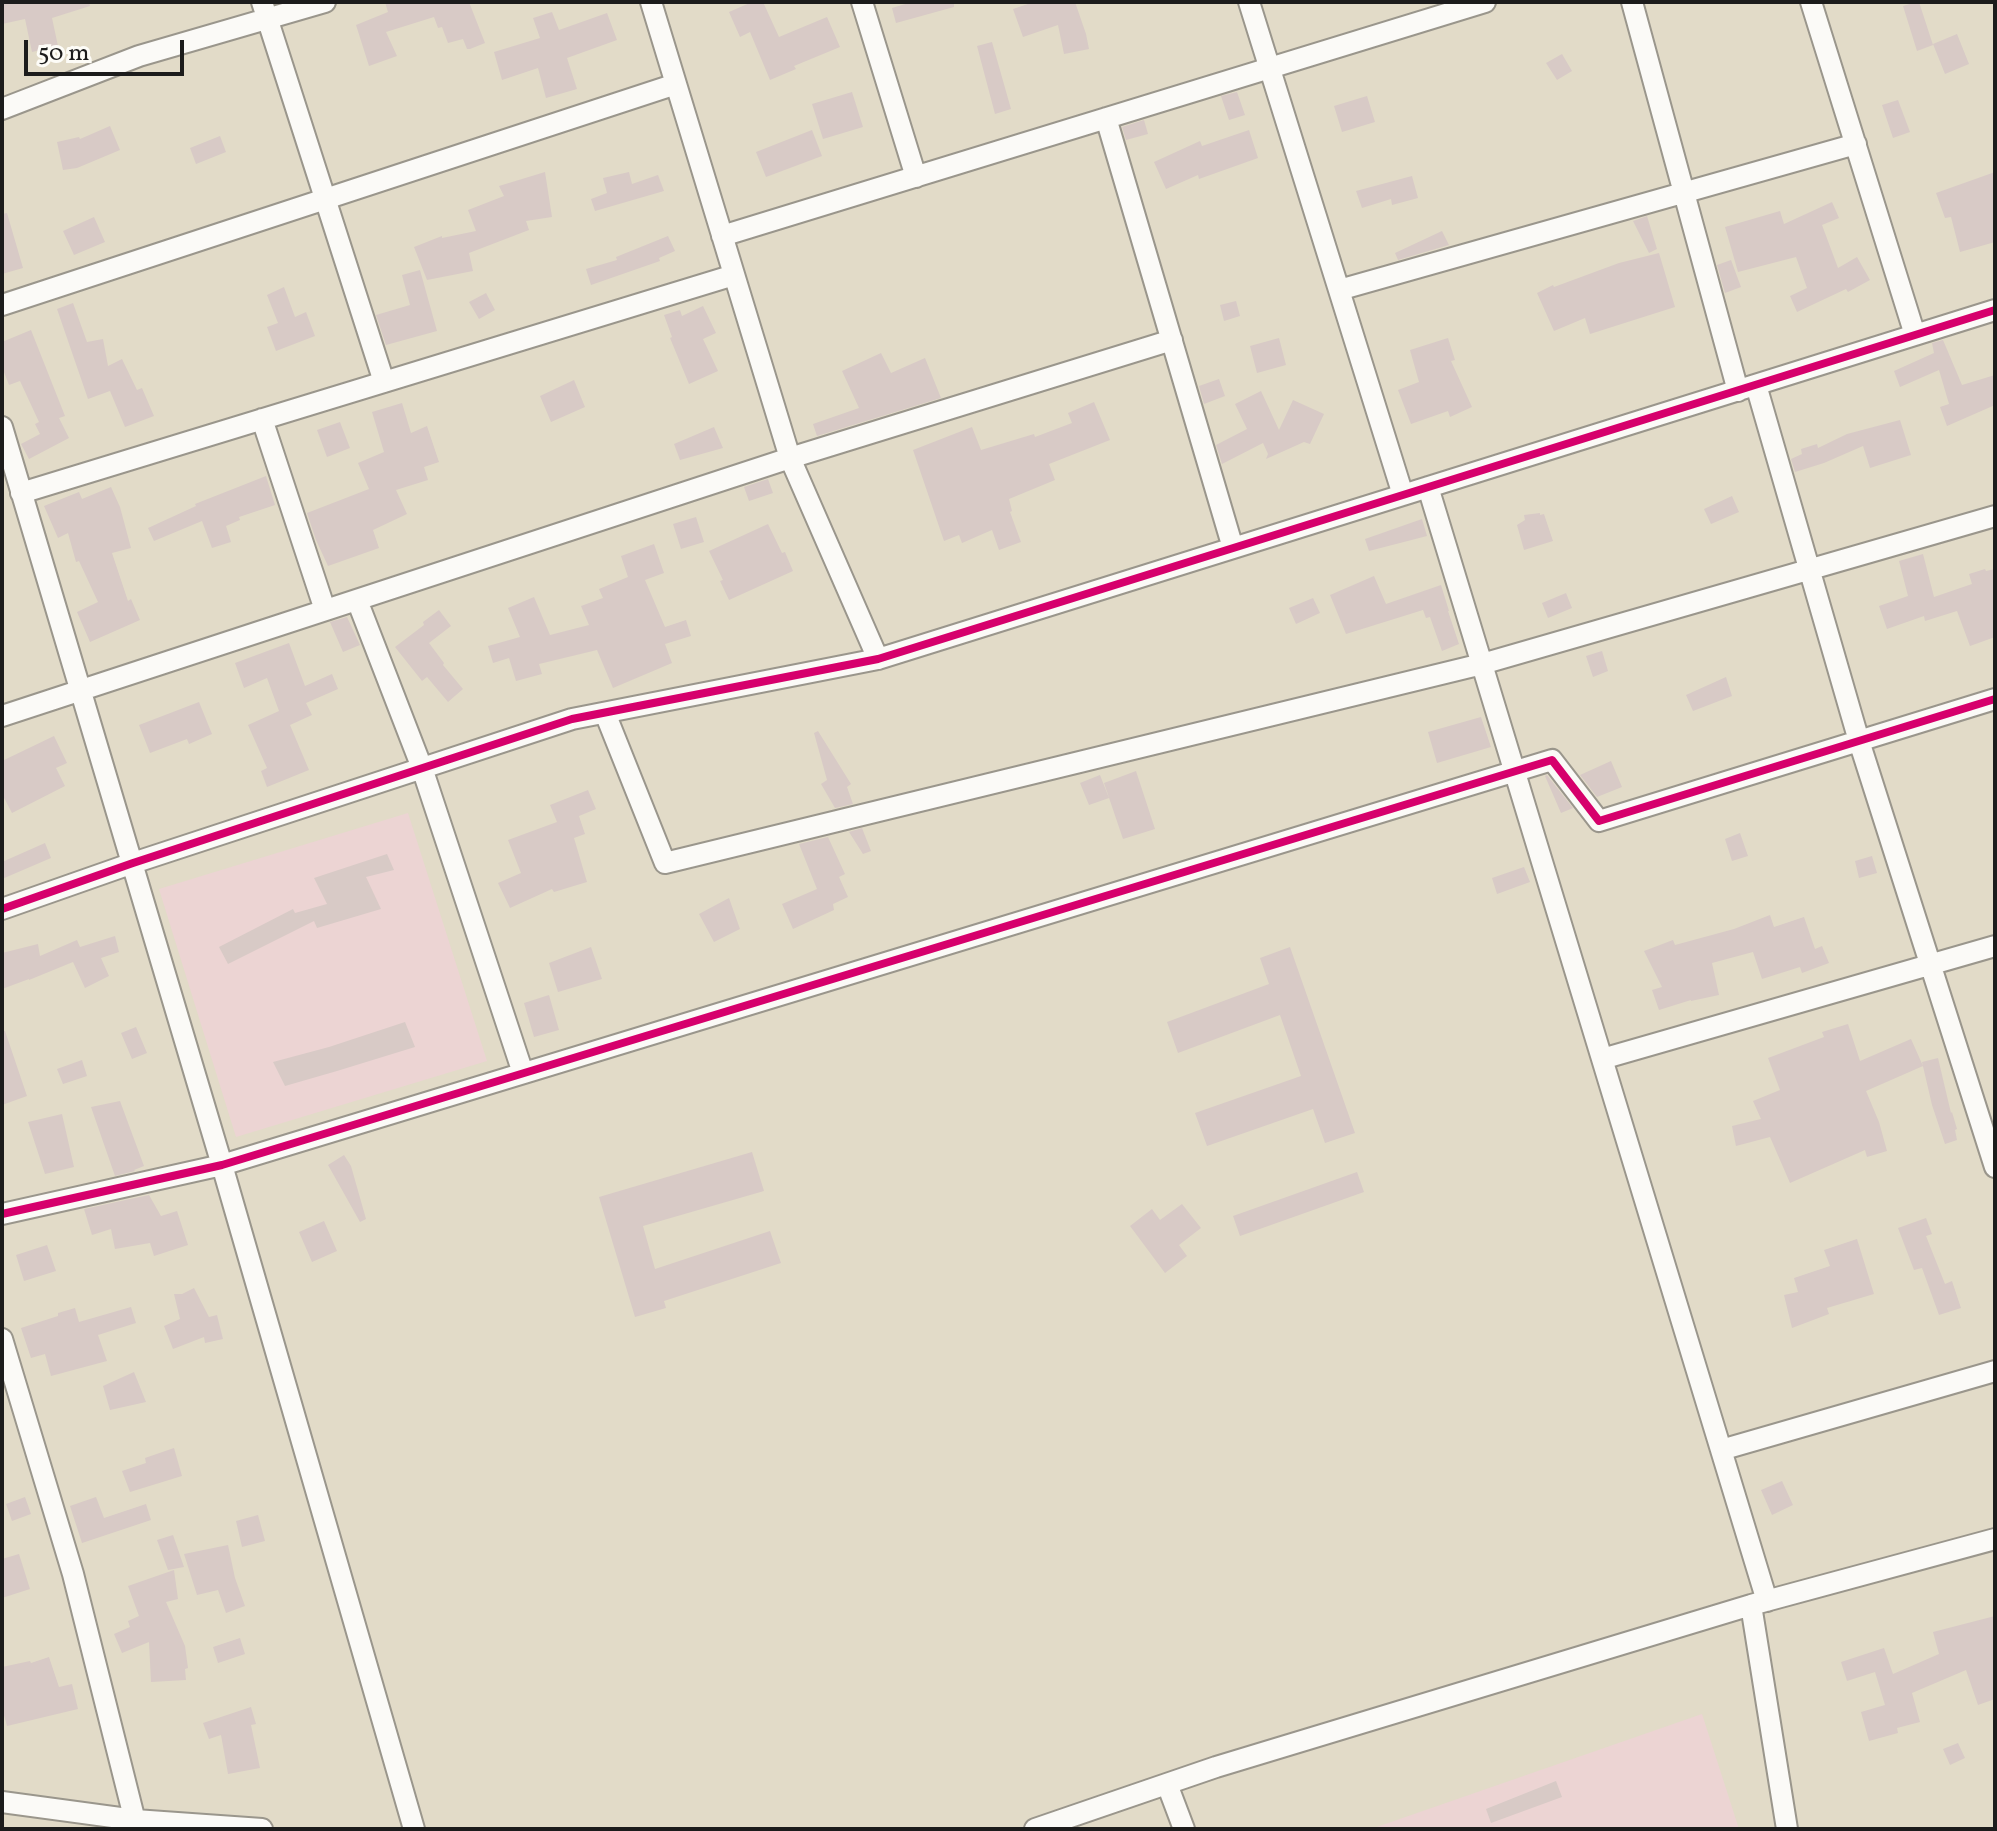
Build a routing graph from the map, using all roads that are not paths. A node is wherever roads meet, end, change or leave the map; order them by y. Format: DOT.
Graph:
graph roads {
  1 [pos="325,2"];
  2 [pos="651,2"];
  3 [pos="1249,2"];
  4 [pos="1485,2"];
  5 [pos="1632,2"];
  6 [pos="1811,2"];
  7 [pos="869,4"];
  8 [pos="264,10"];
  9 [pos="1270,68"];
  10 [pos="676,84"];
  11 [pos="2,109"];
  12 [pos="1106,118"];
  13 [pos="1856,144"];
  14 [pos="916,177"];
  15 [pos="1683,193"];
  16 [pos="325,199"];
  17 [pos="722,236"];
  18 [pos="734,275"];
  19 [pos="1339,290"];
  20 [pos="2,305"];
  21 [pos="1995,310"];
  22 [pos="1915,335"];
  23 [pos="1172,340"];
  24 [pos="384,382"];
  25 [pos="1747,388"];
  26 [pos="262,419"];
  27 [pos="2,427"];
  28 [pos="790,458"];
  29 [pos="1428,487"];
  30 [pos="21,493"];
  31 [pos="1403,495"];
  32 [pos="1995,516"];
  33 [pos="1233,548"];
  34 [pos="1809,570"];
  35 [pos="357,600"];
  36 [pos="325,610"];
  37 [pos="878,659"];
  38 [pos="1482,664"];
  39 [pos="80,690"];
  40 [pos="1995,699"];
  41 [pos="605,713"];
  42 [pos="2,716"];
  43 [pos="1859,741"];
  44 [pos="422,768"];
  45 [pos="1514,772"];
  46 [pos="133,863"];
  47 [pos="2,909"];
  48 [pos="1995,946"];
  49 [pos="1931,965"];
  50 [pos="1602,1059"];
  51 [pos="523,1073"];
  52 [pos="222,1165"];
  53 [pos="1995,1167"];
  54 [pos="2,1214"];
  55 [pos="2,1339"];
  56 [pos="1995,1371"];
  57 [pos="1721,1450"];
  58 [pos="1995,1539"];
  59 [pos="1759,1603"];
  60 [pos="1167,1784"];
  61 [pos="2,1802"];
  62 [pos="136,1825"];
  63 [pos="262,1829"];
  64 [pos="414,1829"];
  65 [pos="1035,1829"];
  66 [pos="1184,1829"];
  67 [pos="1787,1829"];
  1 -- 8 [label="street"];
  2 -- 10 [label="street"];
  3 -- 9 [label="street"];
  4 -- 9 [label="street"];
  5 -- 15 [label="street"];
  6 -- 13 [label="street"];
  7 -- 14 [label="street"];
  8 -- 11 [label="street"];
  8 -- 16 [label="street"];
  9 -- 12 [label="street"];
  9 -- 19 [label="street"];
  10 -- 16 [label="street"];
  10 -- 17 [label="street"];
  12 -- 14 [label="street"];
  12 -- 23 [label="street"];
  13 -- 15 [label="street"];
  13 -- 22 [label="street"];
  14 -- 17 [label="street"];
  15 -- 19 [label="street"];
  15 -- 25 [label="street"];
  16 -- 20 [label="street"];
  16 -- 24 [label="street"];
  17 -- 18 [label="street"];
  18 -- 24 [label="street"];
  18 -- 28 [label="street"];
  19 -- 31 [label="street"];
  21 -- 22 [label="street"];
  22 -- 25 [label="street"];
  23 -- 28 [label="street"];
  23 -- 33 [label="street"];
  24 -- 26 [label="street"];
  25 -- 29 [label="street"];
  25 -- 34 [label="street"];
  26 -- 30 [label="street"];
  26 -- 36 [label="street"];
  27 -- 30 [label="street"];
  28 -- 35 [label="street"];
  28 -- 37 [label="street"];
  29 -- 31 [label="street"];
  29 -- 38 [label="street"];
  30 -- 39 [label="street"];
  31 -- 33 [label="street"];
  32 -- 34 [label="street"];
  33 -- 37 [label="street"];
  34 -- 38 [label="street"];
  34 -- 43 [label="street"];
  35 -- 36 [label="street"];
  35 -- 44 [label="street"];
  36 -- 39 [label="street"];
  37 -- 41 [label="street"];
  38 -- 41 [label="street"];
  38 -- 45 [label="street"];
  39 -- 42 [label="street"];
  39 -- 46 [label="street"];
  40 -- 43 [label="street"];
  41 -- 44 [label="street"];
  43 -- 45 [label="street"];
  43 -- 49 [label="street"];
  44 -- 46 [label="street"];
  44 -- 51 [label="street"];
  45 -- 50 [label="street"];
  45 -- 51 [label="street"];
  46 -- 47 [label="street"];
  46 -- 52 [label="street"];
  48 -- 49 [label="street"];
  49 -- 50 [label="street"];
  49 -- 53 [label="street"];
  50 -- 57 [label="street"];
  51 -- 52 [label="street"];
  52 -- 54 [label="street"];
  52 -- 64 [label="street"];
  55 -- 62 [label="street"];
  56 -- 57 [label="street"];
  57 -- 59 [label="street"];
  58 -- 59 [label="street"];
  59 -- 60 [label="street"];
  59 -- 67 [label="street"];
  60 -- 65 [label="street"];
  60 -- 66 [label="street"];
  61 -- 62 [label="street"];
  62 -- 63 [label="street"];
}
